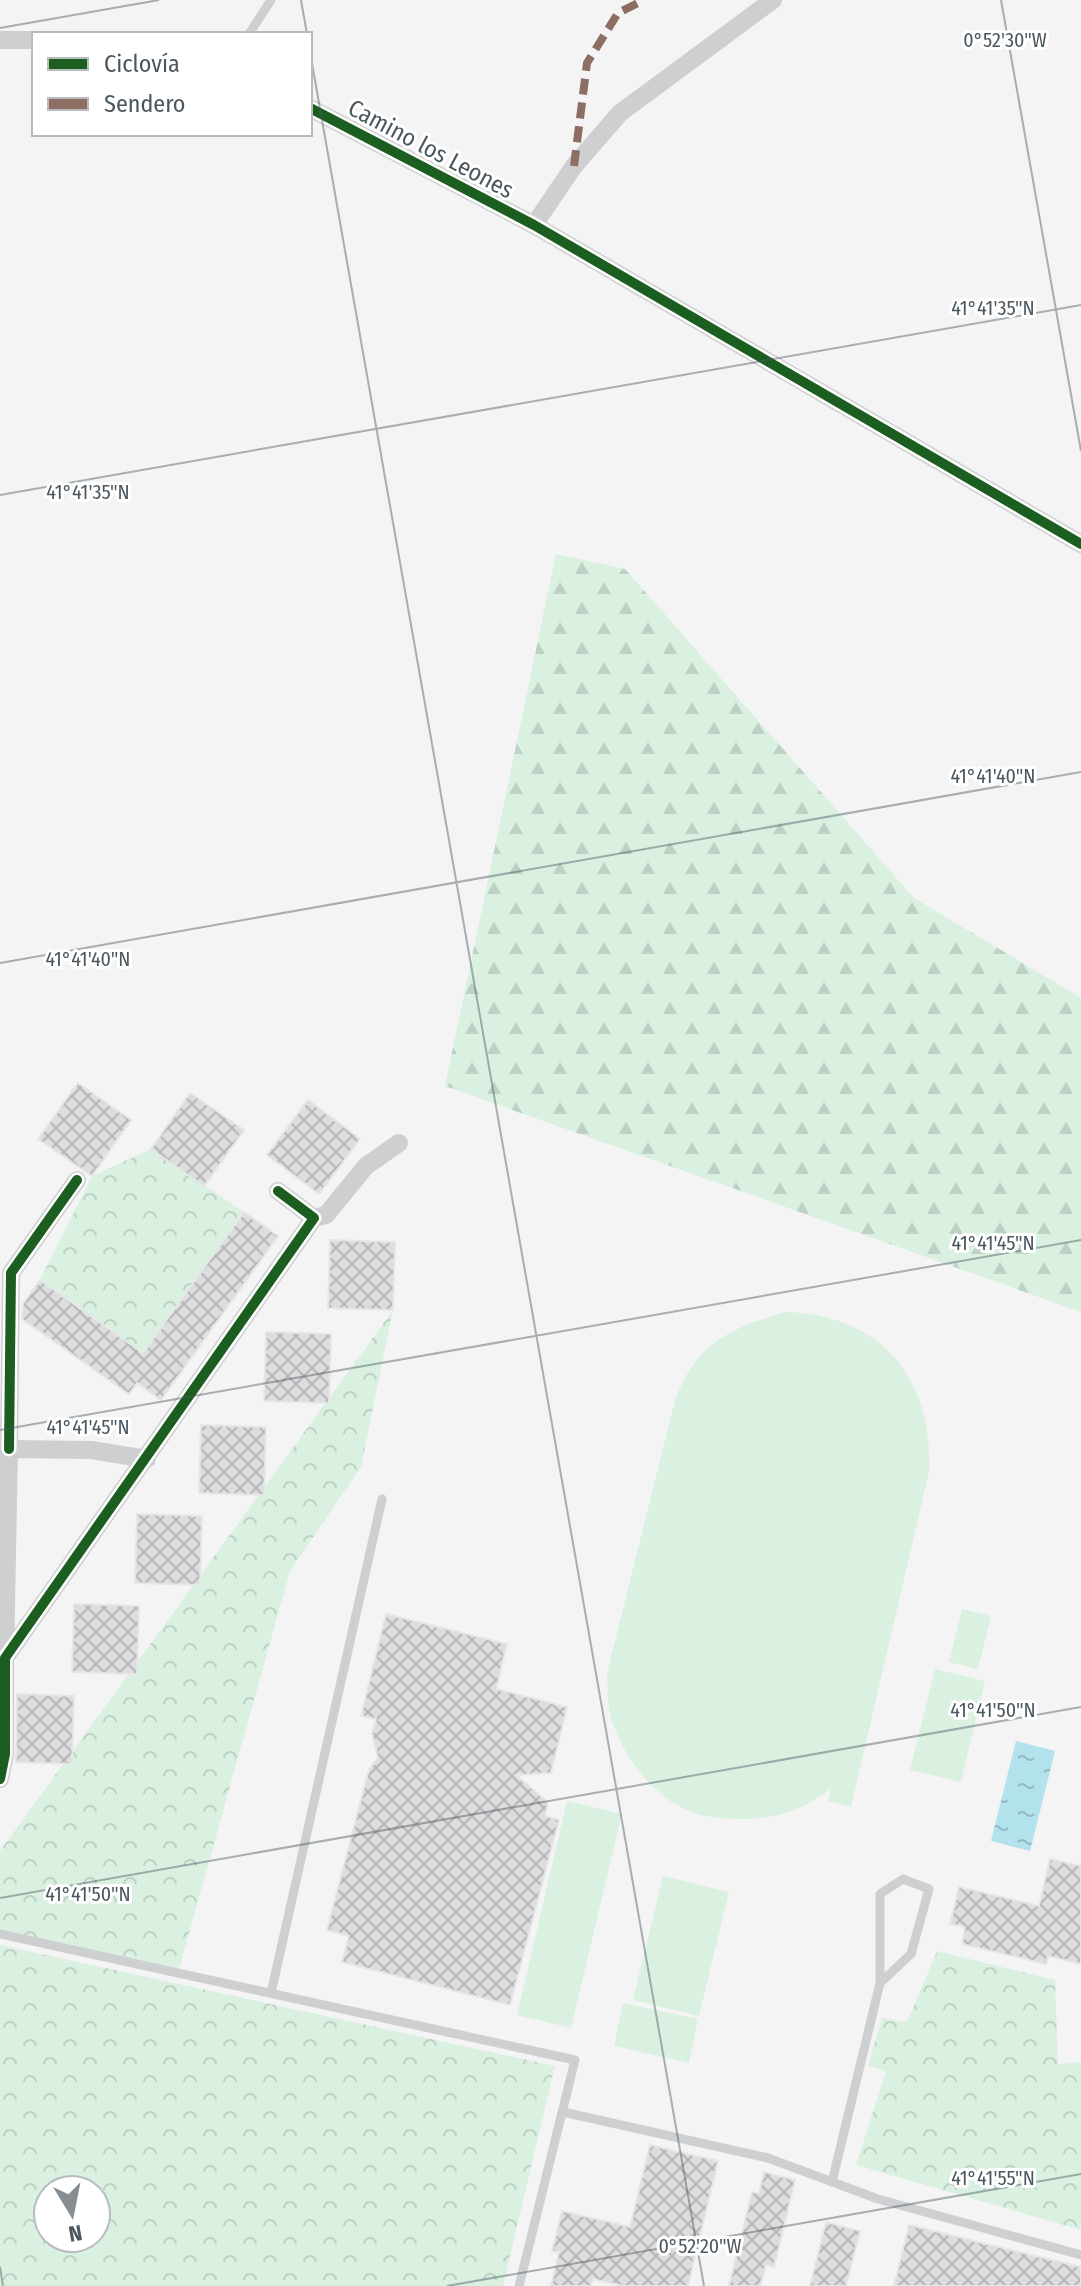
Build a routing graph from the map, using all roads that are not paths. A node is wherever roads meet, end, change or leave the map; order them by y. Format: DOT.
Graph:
graph roads {
  1 [pos="271,0"];
  2 [pos="773,0"];
  3 [pos="250,32"];
  4 [pos="0,40"];
  5 [pos="32,40"];
  6 [pos="312,109"];
  7 [pos="534,225"];
  8 [pos="1081,544"];
  9 [pos="399,1143"];
  10 [pos="77,1180"];
  11 [pos="278,1191"];
  12 [pos="314,1218"];
  13 [pos="9,1449"];
  14 [pos="147,1459"];
  15 [pos="382,1499"];
  16 [pos="5,1658"];
  17 [pos="0,1779"];
  18 [pos="0,1934"];
  19 [pos="880,1983"];
  20 [pos="271,1993"];
  21 [pos="563,2112"];
  22 [pos="832,2182"];
  23 [pos="1081,2255"];
  24 [pos="519,2286"];
  1 -- 3 [label="lane"];
  2 -- 7 [label="street"];
  4 -- 5 [label="street"];
  6 -- 7 [label="street, Camino los Leones"];
  7 -- 8 [label="street, Camino los Leones"];
  9 -- 12 [label="street"];
  10 -- 13 [label="street"];
  11 -- 12 [label="street"];
  12 -- 14 [label="street"];
  13 -- 14 [label="street"];
  13 -- 16 [label="street"];
  14 -- 16 [label="street"];
  15 -- 20 [label="lane"];
  16 -- 17 [label="street"];
  18 -- 20 [label="lane"];
  19 -- 19 [label="lane"];
  19 -- 22 [label="lane"];
  20 -- 21 [label="lane"];
  21 -- 22 [label="lane"];
  21 -- 24 [label="lane"];
  22 -- 23 [label="lane"];
}
